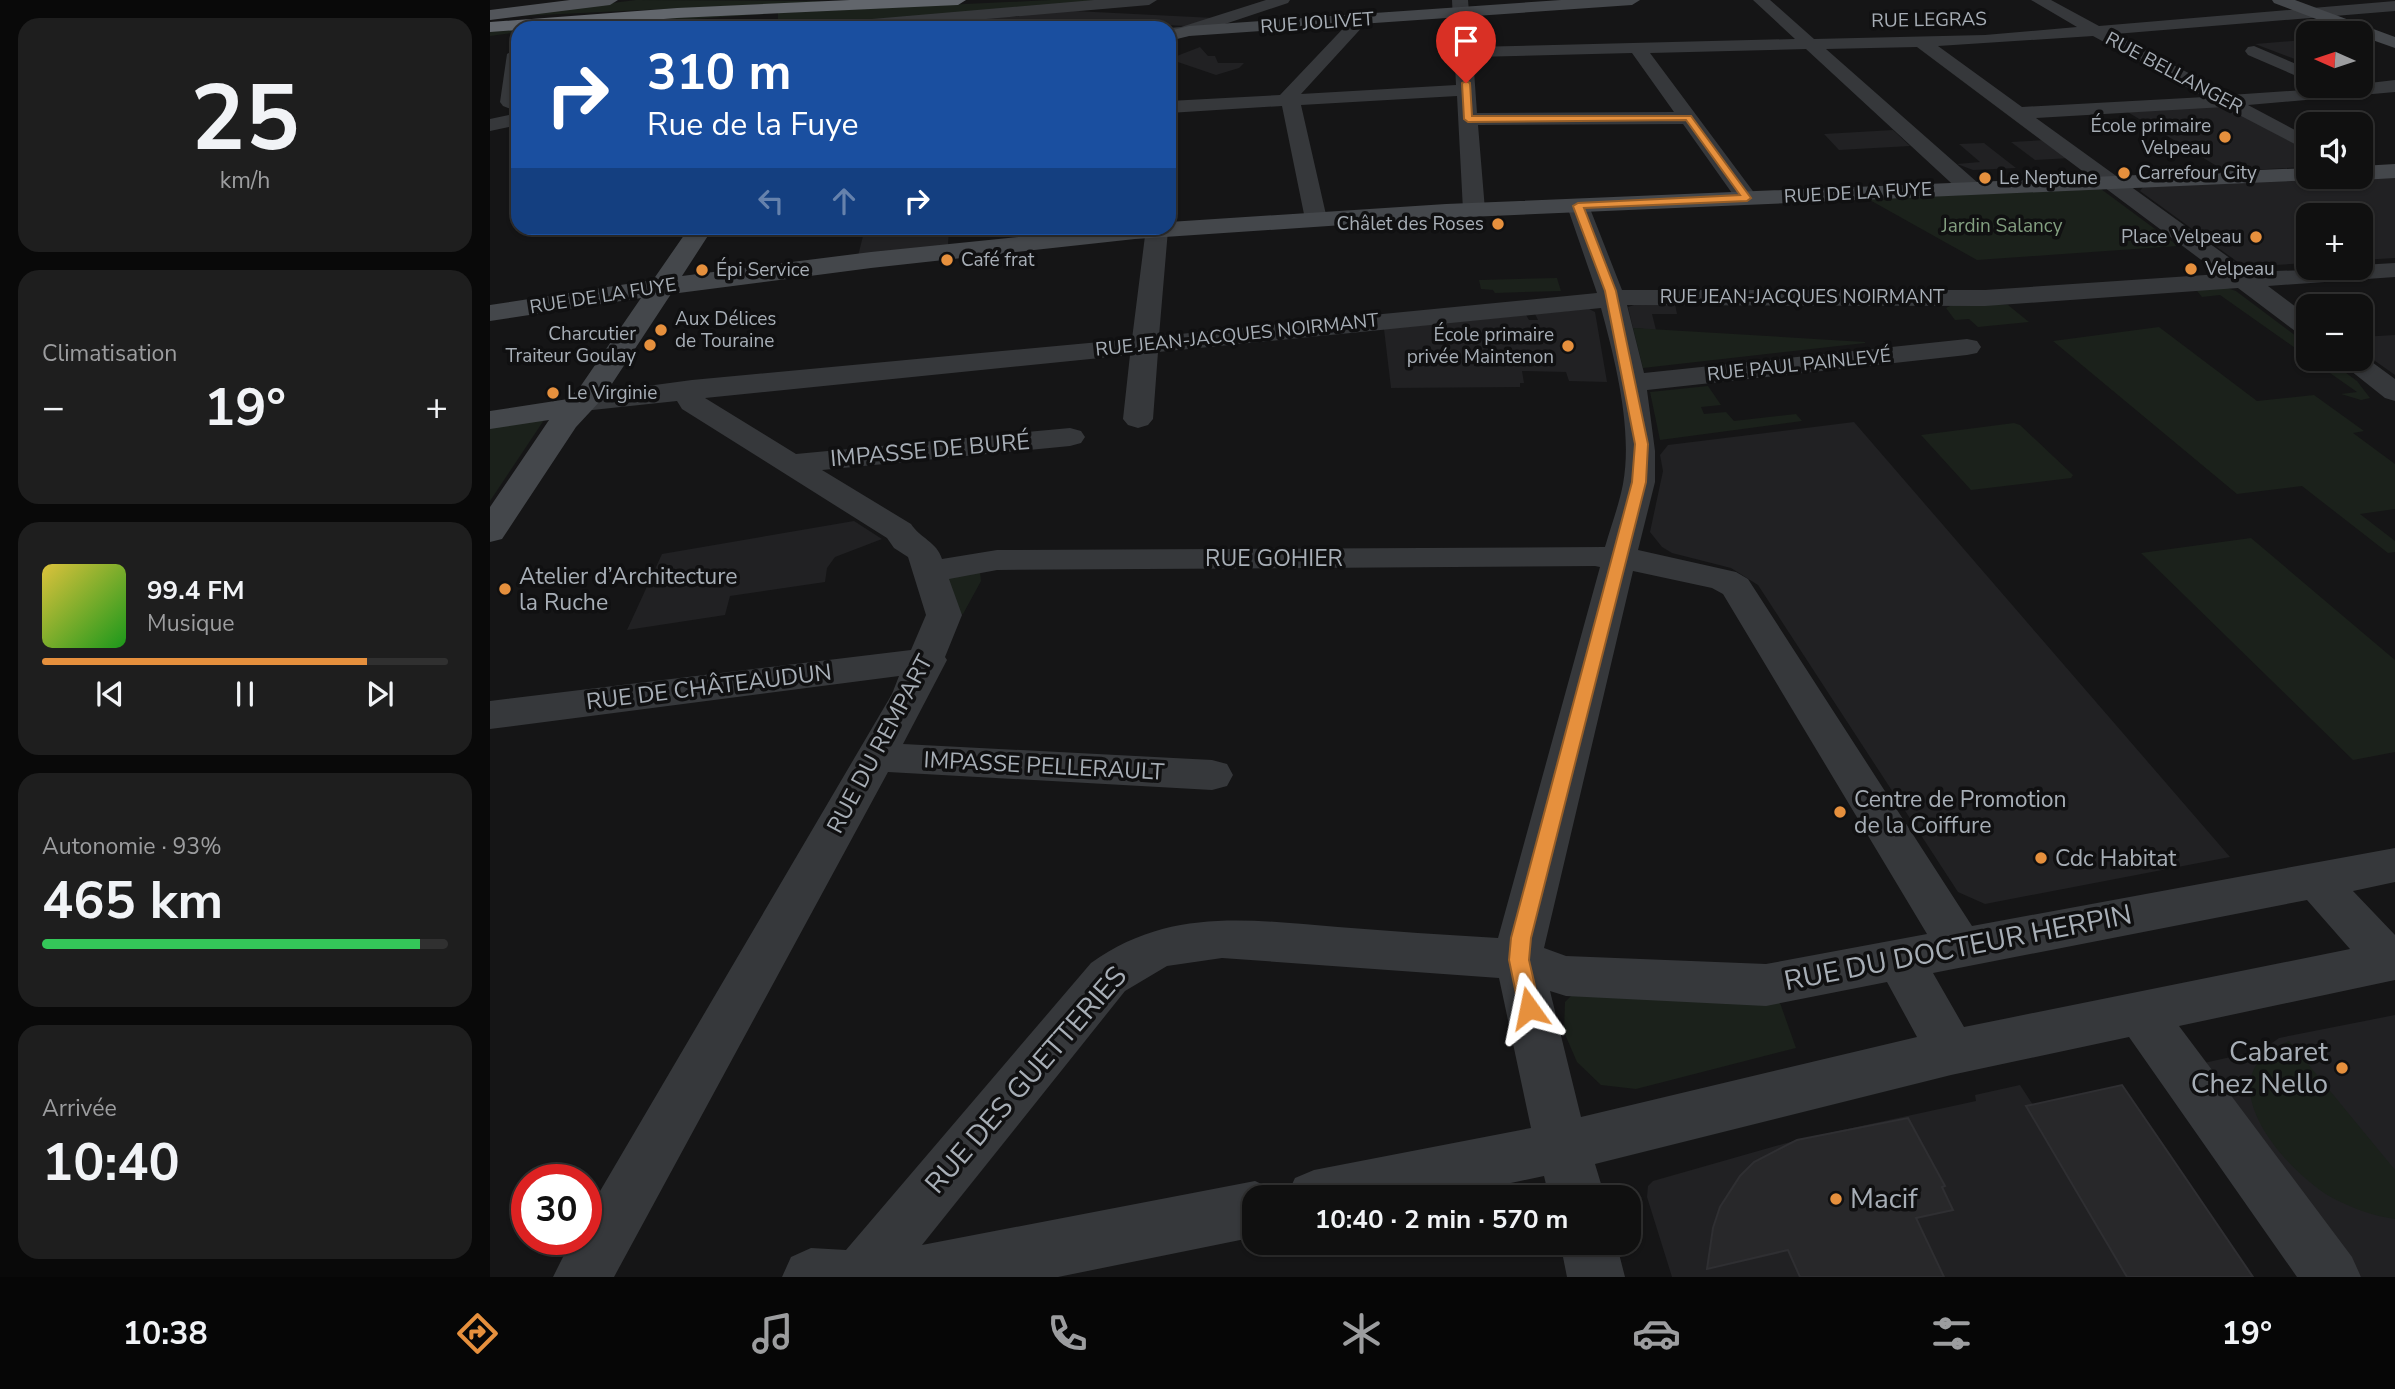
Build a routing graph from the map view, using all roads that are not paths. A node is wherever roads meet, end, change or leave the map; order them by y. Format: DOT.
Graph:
graph roads {
  1 [pos="610,0"];
  2 [pos="958,0"];
  3 [pos="1149,0"];
  4 [pos="1282,0"];
  5 [pos="1632,0"];
  6 [pos="1761,0"];
  7 [pos="2039,0"];
  8 [pos="2280,0"];
  9 [pos="564,1"];
  10 [pos="837,5"];
  11 [pos="1460,6"];
  12 [pos="2395,6"];
  13 [pos="2314,13"];
  14 [pos="490,14"];
  15 [pos="1360,20"];
  16 [pos="1810,20"];
  17 [pos="565,21"];
  18 [pos="906,21"];
  19 [pos="1785,22"];
  20 [pos="1762,23"];
  21 [pos="511,25"];
  22 [pos="490,27"];
  23 [pos="1208,28"];
  24 [pos="2096,31"];
  25 [pos="1176,34"];
  26 [pos="1920,41"];
  27 [pos="2395,43"];
  28 [pos="1810,44"];
  29 [pos="1637,48"];
  30 [pos="2254,51"];
  31 [pos="1463,52"];
  32 [pos="2296,70"];
  33 [pos="511,82"];
  34 [pos="490,86"];
  35 [pos="2395,86"];
  36 [pos="2373,87"];
  37 [pos="1466,90"];
  38 [pos="2296,93"];
  39 [pos="1289,100"];
  40 [pos="2227,101"];
  41 [pos="1176,107"];
  42 [pos="2017,113"];
  43 [pos="1688,118"];
  44 [pos="1468,119"];
  45 [pos="511,120"];
  46 [pos="490,125"];
  47 [pos="2296,138"];
  48 [pos="2395,171"];
  49 [pos="2373,172"];
  50 [pos="2296,175"];
  51 [pos="2113,183"];
  52 [pos="1970,188"];
  53 [pos="1747,198"];
  54 [pos="1578,206"];
  55 [pos="1474,210"];
  56 [pos="1316,219"];
  57 [pos="1176,228"];
  58 [pos="696,235"];
  59 [pos="1096,235"];
  60 [pos="1141,235"];
  61 [pos="2395,270"];
  62 [pos="2244,279"];
  63 [pos="662,288"];
  64 [pos="1612,298"];
  65 [pos="490,313"];
  66 [pos="2296,319"];
  67 [pos="1144,344"];
  68 [pos="1967,347"];
  69 [pos="2366,371"];
  70 [pos="1630,383"];
  71 [pos="692,389"];
  72 [pos="2395,392"];
  73 [pos="580,404"];
  74 [pos="1138,419"];
  75 [pos="490,420"];
  76 [pos="1070,437"];
  77 [pos="789,464"];
  78 [pos="490,532"];
  79 [pos="1618,559"];
  80 [pos="931,571"];
  81 [pos="928,660"];
  82 [pos="490,715"];
  83 [pos="876,757"];
  84 [pos="1212,775"];
  85 [pos="2395,865"];
  86 [pos="2317,881"];
  87 [pos="1959,946"];
  88 [pos="1899,958"];
  89 [pos="1519,960"];
  90 [pos="2392,961"];
  91 [pos="2140,1013"];
  92 [pos="1951,1052"];
  93 [pos="1563,1147"];
  94 [pos="1374,1185"];
  95 [pos="1574,1185"];
  96 [pos="1242,1212"];
  97 [pos="1591,1255"];
  98 [pos="582,1277"];
  99 [pos="811,1277"];
  100 [pos="842,1277"];
  101 [pos="860,1277"];
  102 [pos="896,1277"];
  103 [pos="1596,1277"];
  104 [pos="2332,1277"];
  1 -- 14 [label="main road"];
  2 -- 10 [label="highway"];
  3 -- 18 [label="street"];
  4 -- 23 [label="street"];
  5 -- 11 [label="street, RUE JOLIVET"];
  6 -- 19 [label="street"];
  7 -- 24 [label="street, RUE BELLANGER"];
  8 -- 13 [label="street"];
  9 -- 14 [label="main road"];
  10 -- 14 [label="highway"];
  10 -- 17 [label="highway"];
  11 -- 15 [label="street, RUE JOLIVET"];
  11 -- 31 [label="street"];
  12 -- 13 [label="street, RUE LEGRAS"];
  13 -- 24 [label="street, RUE LEGRAS"];
  13 -- 27 [label="street"];
  15 -- 23 [label="street, RUE JOLIVET"];
  15 -- 39 [label="street"];
  16 -- 19 [label="street"];
  19 -- 20 [label="street"];
  19 -- 28 [label="street"];
  21 -- 22 [label="highway"];
  23 -- 25 [label="street, RUE JOLIVET"];
  24 -- 26 [label="street, RUE LEGRAS"];
  24 -- 40 [label="street, RUE BELLANGER"];
  26 -- 28 [label="street, RUE LEGRAS"];
  26 -- 42 [label="street"];
  28 -- 29 [label="street, RUE LEGRAS"];
  28 -- 52 [label="street"];
  29 -- 31 [label="street, RUE LEGRAS"];
  29 -- 43 [label="street"];
  30 -- 32 [label="street"];
  31 -- 37 [label="street"];
  33 -- 34 [label="street"];
  35 -- 36 [label="street"];
  37 -- 39 [label="street"];
  37 -- 44 [label="street"];
  38 -- 40 [label="street"];
  39 -- 41 [label="street"];
  39 -- 56 [label="street"];
  40 -- 42 [label="street"];
  40 -- 47 [label="street, RUE BELLANGER"];
  42 -- 51 [label="street"];
  43 -- 44 [label="street"];
  43 -- 53 [label="street"];
  44 -- 55 [label="street"];
  45 -- 46 [label="street"];
  48 -- 49 [label="street"];
  50 -- 51 [label="street, RUE DE LA FUYE"];
  51 -- 52 [label="street, RUE DE LA FUYE"];
  51 -- 62 [label="street"];
  52 -- 53 [label="street, RUE DE LA FUYE"];
  53 -- 54 [label="street, RUE DE LA FUYE"];
  54 -- 55 [label="street, RUE DE LA FUYE"];
  54 -- 64 [label="street"];
  55 -- 56 [label="street, RUE DE LA FUYE"];
  56 -- 57 [label="street, RUE DE LA FUYE"];
  58 -- 63 [label="street"];
  59 -- 63 [label="street, RUE DE LA FUYE"];
  60 -- 67 [label="street"];
  61 -- 62 [label="street"];
  62 -- 64 [label="street, RUE JEAN-JACQUES NOIRMANT"];
  62 -- 66 [label="street"];
  63 -- 65 [label="street, RUE DE LA FUYE"];
  63 -- 73 [label="street"];
  64 -- 67 [label="street, RUE JEAN-JACQUES NOIRMANT"];
  64 -- 70 [label="street"];
  67 -- 71 [label="street, RUE JEAN-JACQUES NOIRMANT"];
  67 -- 74 [label="street"];
  68 -- 70 [label="street, RUE PAUL PAINLEVÉ"];
  69 -- 72 [label="street"];
  70 -- 79 [label="street"];
  71 -- 73 [label="street"];
  71 -- 77 [label="street, RUE DU REMPART"];
  73 -- 75 [label="street"];
  73 -- 78 [label="street"];
  76 -- 77 [label="street, IMPASSE DE BURÉ"];
  77 -- 80 [label="street, RUE DU REMPART"];
  79 -- 80 [label="street, RUE GOHIER"];
  79 -- 87 [label="street, RUE GOHIER"];
  79 -- 89 [label="street"];
  80 -- 81 [label="street, RUE DU REMPART"];
  81 -- 82 [label="street, RUE DE CHÂTEAUDUN"];
  81 -- 83 [label="street, RUE DU REMPART"];
  83 -- 84 [label="street, IMPASSE PELLERAULT"];
  83 -- 98 [label="street, RUE DU REMPART"];
  85 -- 86 [label="street, RUE DU DOCTEUR HERPIN"];
  86 -- 87 [label="street, RUE DU DOCTEUR HERPIN"];
  86 -- 90 [label="street"];
  87 -- 88 [label="street, RUE DU DOCTEUR HERPIN"];
  88 -- 89 [label="street, RUE DU DOCTEUR HERPIN"];
  88 -- 92 [label="street"];
  89 -- 93 [label="street"];
  89 -- 101 [label="street, RUE DES GUETTERIES"];
  90 -- 91 [label="street"];
  91 -- 92 [label="street"];
  91 -- 104 [label="street"];
  92 -- 93 [label="street"];
  93 -- 94 [label="street"];
  93 -- 95 [label="street"];
  96 -- 102 [label="street"];
  97 -- 103 [label="street"];
  99 -- 100 [label="street"];
}
